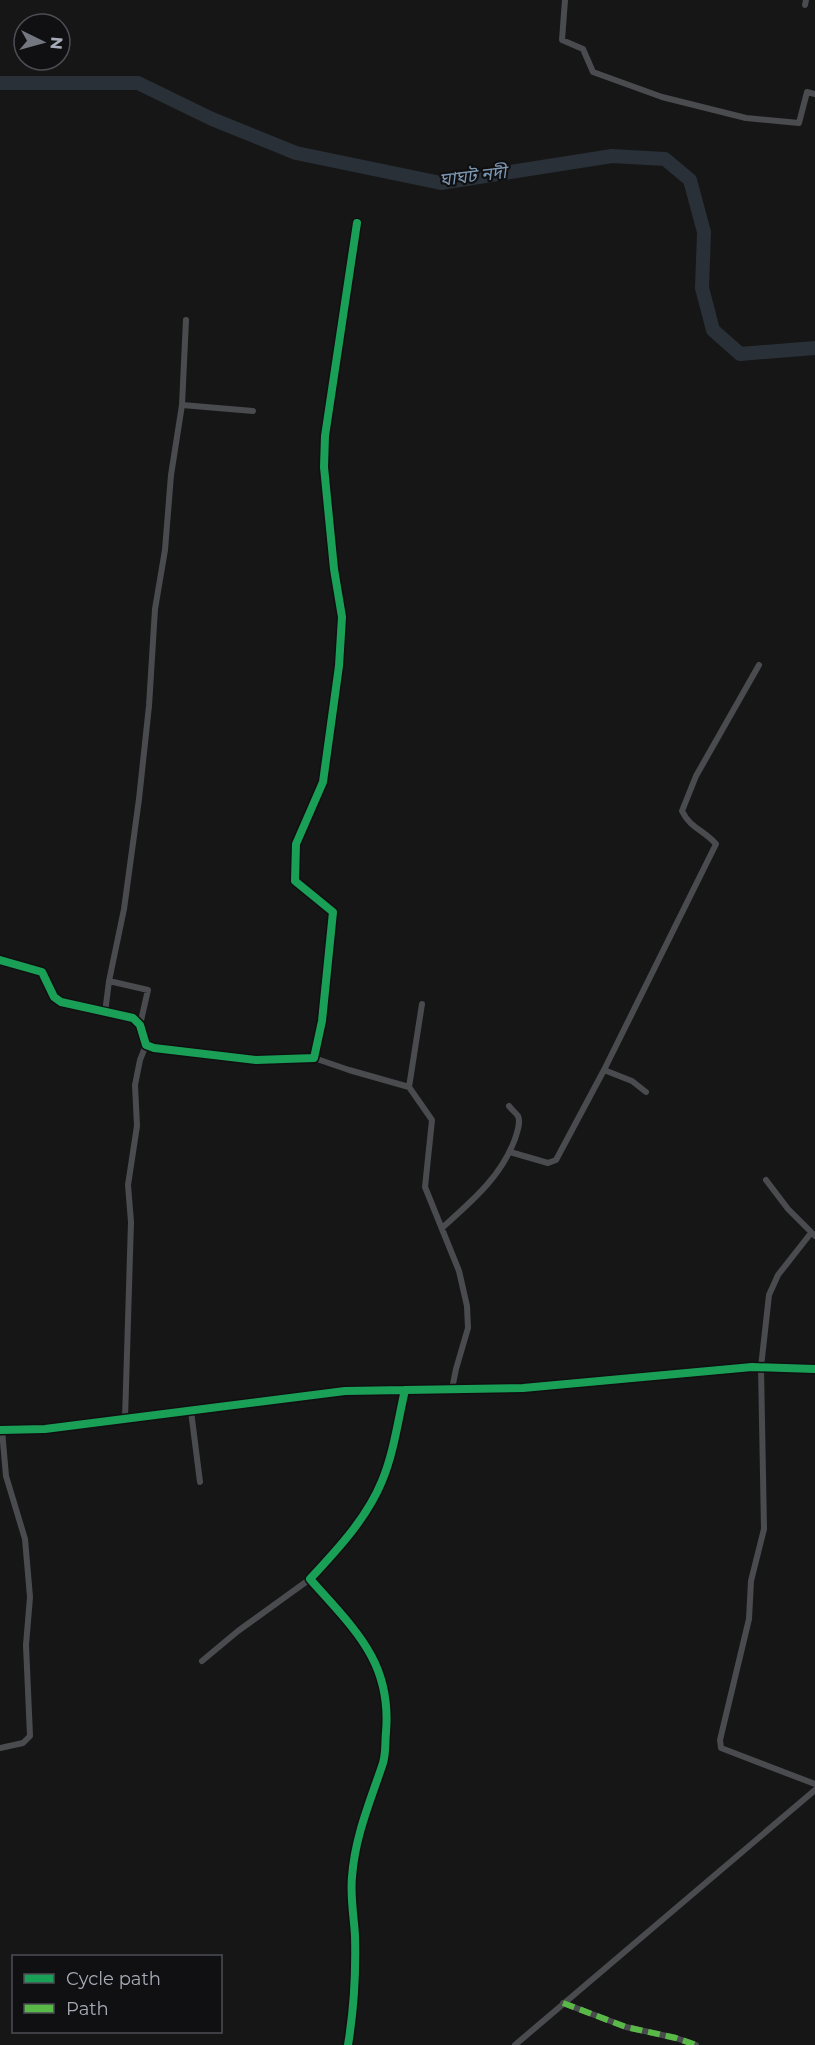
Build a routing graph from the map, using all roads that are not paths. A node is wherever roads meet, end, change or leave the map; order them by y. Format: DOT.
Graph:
graph roads {
  1 [pos="565,0"];
  2 [pos="815,94"];
  3 [pos="357,223"];
  4 [pos="186,320"];
  5 [pos="182,405"];
  6 [pos="253,411"];
  7 [pos="759,664"];
  8 [pos="0,960"];
  9 [pos="109,981"];
  10 [pos="422,1005"];
  11 [pos="105,1013"];
  12 [pos="140,1025"];
  13 [pos="146,1045"];
  14 [pos="314,1058"];
  15 [pos="604,1070"];
  16 [pos="409,1088"];
  17 [pos="646,1092"];
  18 [pos="509,1106"];
  19 [pos="510,1152"];
  20 [pos="766,1180"];
  21 [pos="442,1228"];
  22 [pos="813,1235"];
  23 [pos="761,1367"];
  24 [pos="815,1369"];
  25 [pos="452,1389"];
  26 [pos="405,1390"];
  27 [pos="191,1411"];
  28 [pos="126,1419"];
  29 [pos="1,1430"];
  30 [pos="200,1482"];
  31 [pos="310,1579"];
  32 [pos="202,1661"];
  33 [pos="0,1748"];
  34 [pos="815,1784"];
  35 [pos="815,1790"];
  36 [pos="563,2004"];
  37 [pos="348,2045"];
  38 [pos="515,2045"];
  39 [pos="696,2045"];
  1 -- 2 [label="street"];
  3 -- 14 [label="street"];
  4 -- 5 [label="street"];
  5 -- 6 [label="street"];
  5 -- 9 [label="street"];
  7 -- 15 [label="street"];
  8 -- 11 [label="street"];
  9 -- 11 [label="street"];
  9 -- 12 [label="street"];
  10 -- 16 [label="street"];
  11 -- 12 [label="street"];
  12 -- 13 [label="street"];
  13 -- 14 [label="street"];
  13 -- 28 [label="street"];
  14 -- 16 [label="street"];
  15 -- 17 [label="street"];
  15 -- 19 [label="street"];
  16 -- 21 [label="street"];
  18 -- 19 [label="street"];
  19 -- 21 [label="street"];
  20 -- 22 [label="street"];
  21 -- 25 [label="street"];
  22 -- 23 [label="street"];
  23 -- 24 [label="street"];
  23 -- 25 [label="street"];
  23 -- 34 [label="street"];
  25 -- 26 [label="street"];
  26 -- 27 [label="street"];
  26 -- 31 [label="street"];
  27 -- 28 [label="street"];
  27 -- 30 [label="street"];
  28 -- 29 [label="street"];
  29 -- 33 [label="street"];
  31 -- 32 [label="street"];
  31 -- 37 [label="street"];
  35 -- 36 [label="street"];
  36 -- 38 [label="street"];
  36 -- 39 [label="street"];
}
